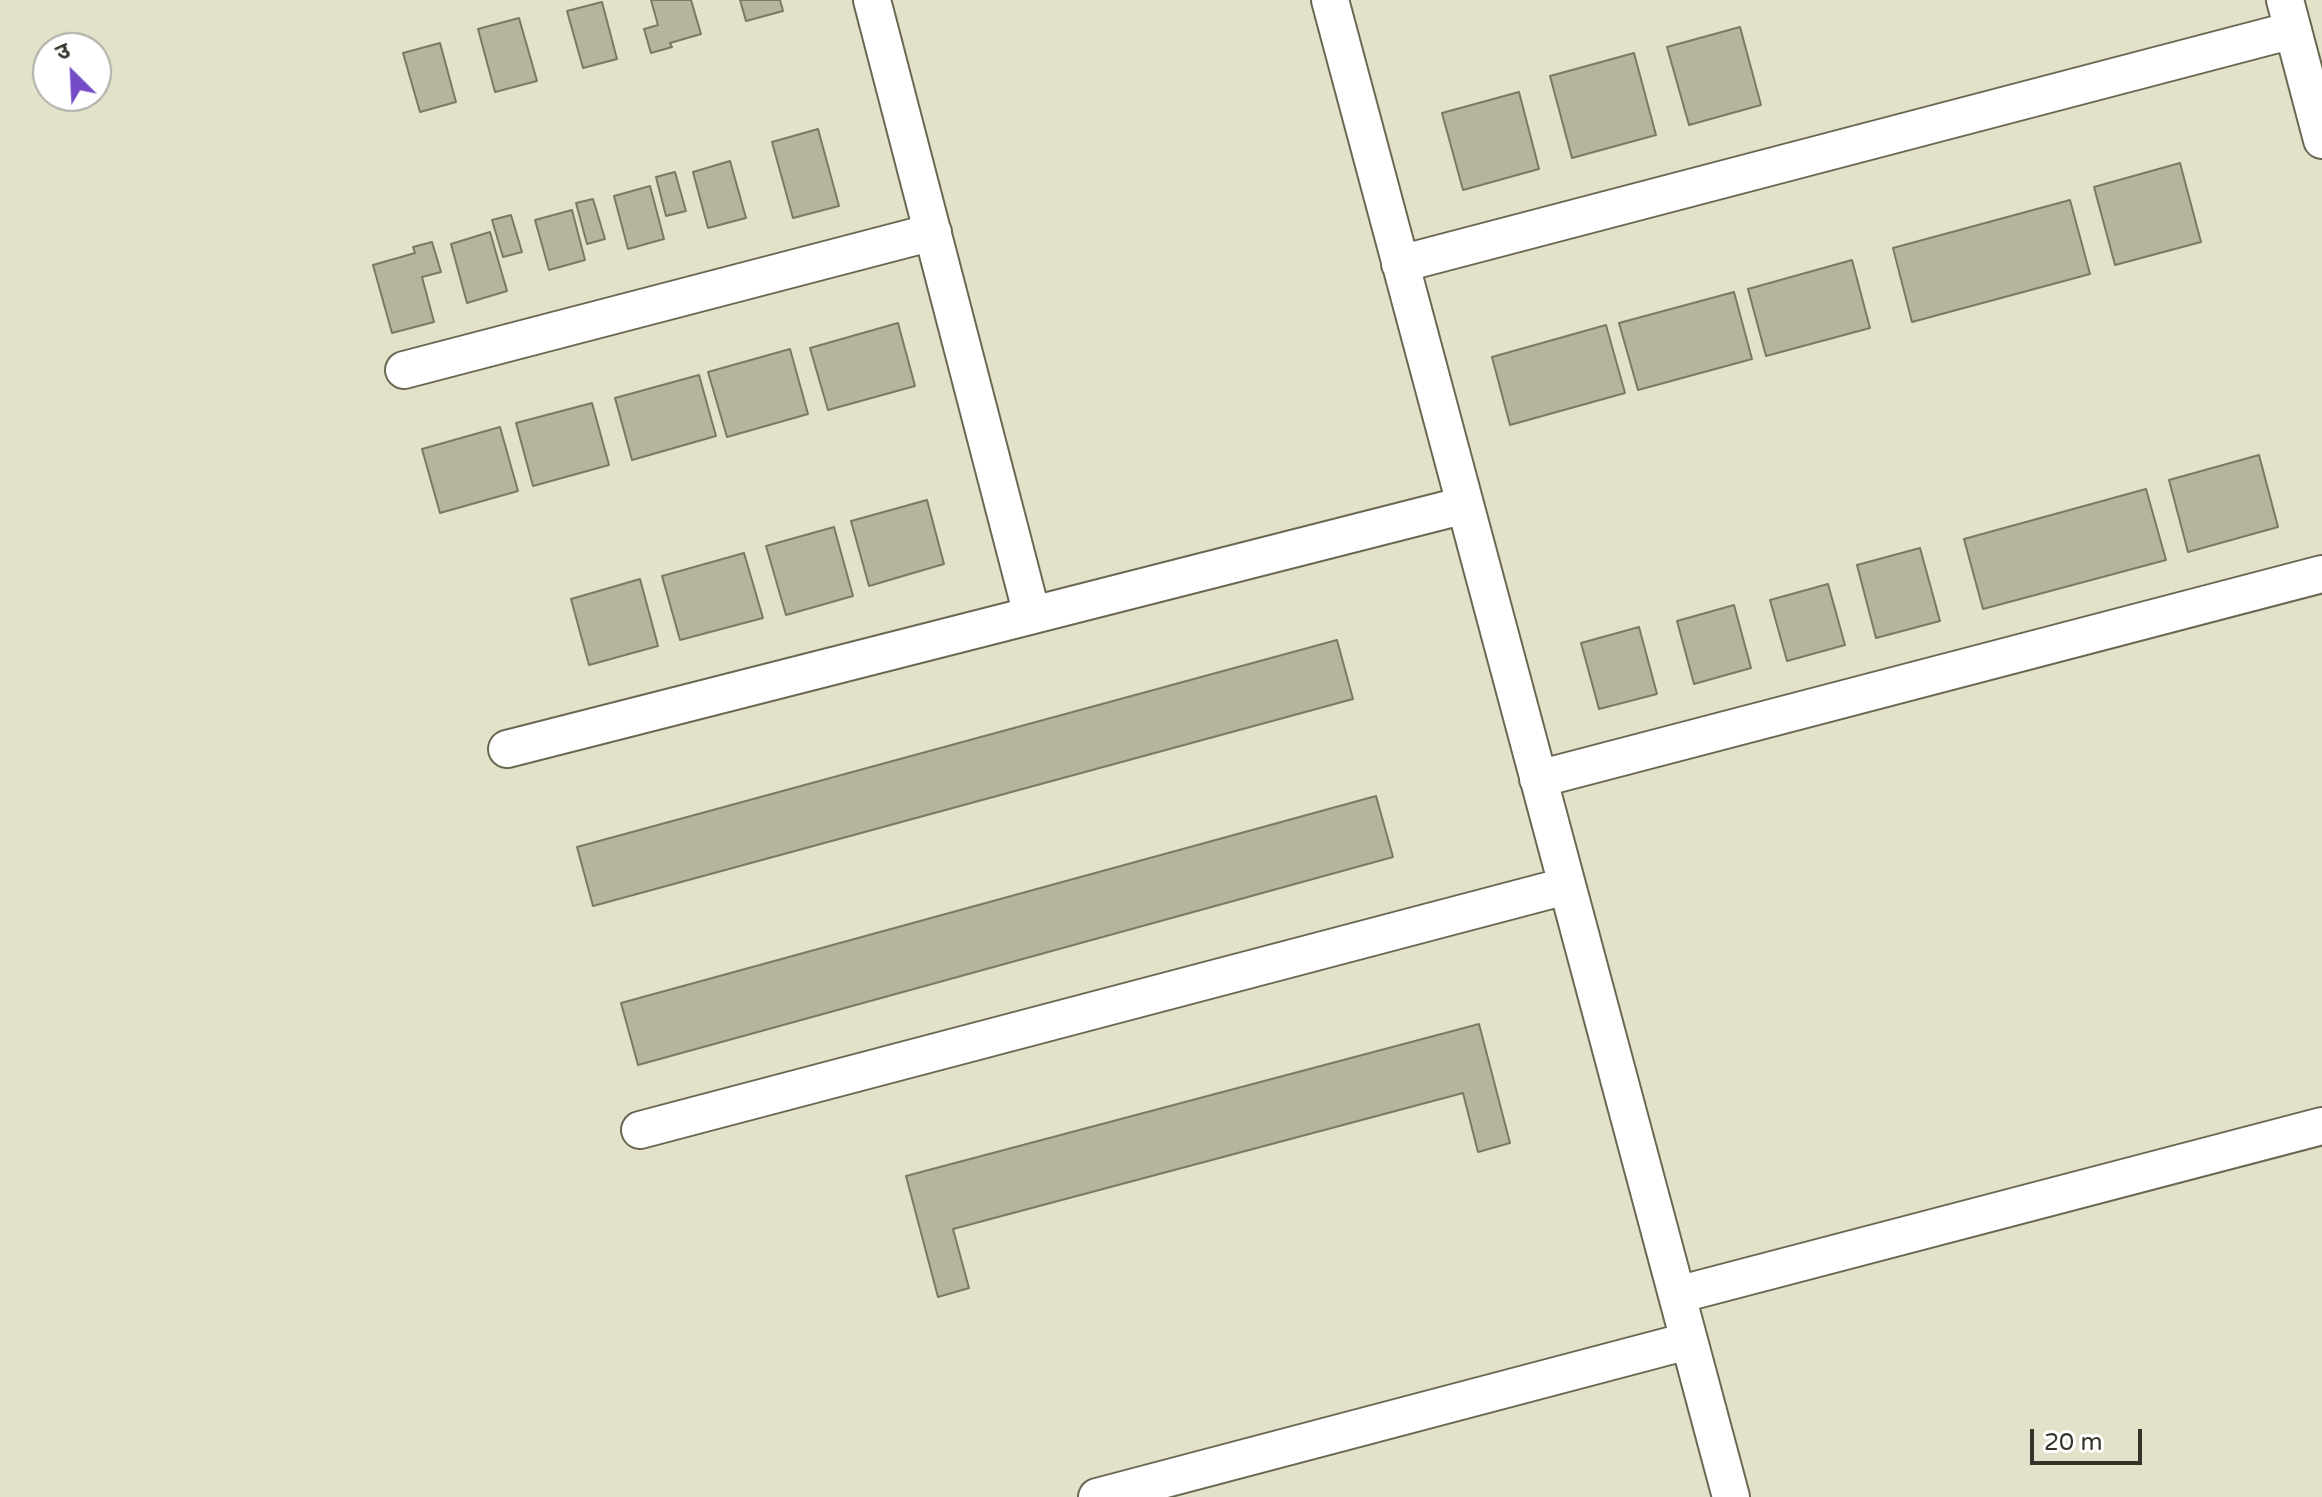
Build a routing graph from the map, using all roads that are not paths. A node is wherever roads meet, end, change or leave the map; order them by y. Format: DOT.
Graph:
graph roads {
  1 [pos="872,0"];
  2 [pos="1330,0"];
  3 [pos="2289,15"];
  4 [pos="2322,140"];
  5 [pos="933,232"];
  6 [pos="1400,264"];
  7 [pos="404,370"];
  8 [pos="1465,505"];
  9 [pos="2322,574"];
  10 [pos="1032,615"];
  11 [pos="507,749"];
  12 [pos="1538,779"];
  13 [pos="1566,886"];
  14 [pos="2322,1126"];
  15 [pos="640,1130"];
  16 [pos="1677,1295"];
  17 [pos="1688,1341"];
  18 [pos="1097,1497"];
  19 [pos="1731,1497"];
  1 -- 5 [label="street"];
  2 -- 6 [label="street"];
  3 -- 4 [label="street"];
  3 -- 6 [label="street"];
  5 -- 7 [label="street"];
  5 -- 10 [label="street"];
  6 -- 8 [label="street"];
  8 -- 10 [label="street"];
  8 -- 12 [label="street"];
  9 -- 12 [label="street"];
  10 -- 11 [label="street"];
  12 -- 13 [label="street"];
  13 -- 15 [label="street"];
  13 -- 16 [label="street"];
  14 -- 16 [label="street"];
  16 -- 17 [label="street"];
  17 -- 18 [label="street"];
  17 -- 19 [label="street"];
}
